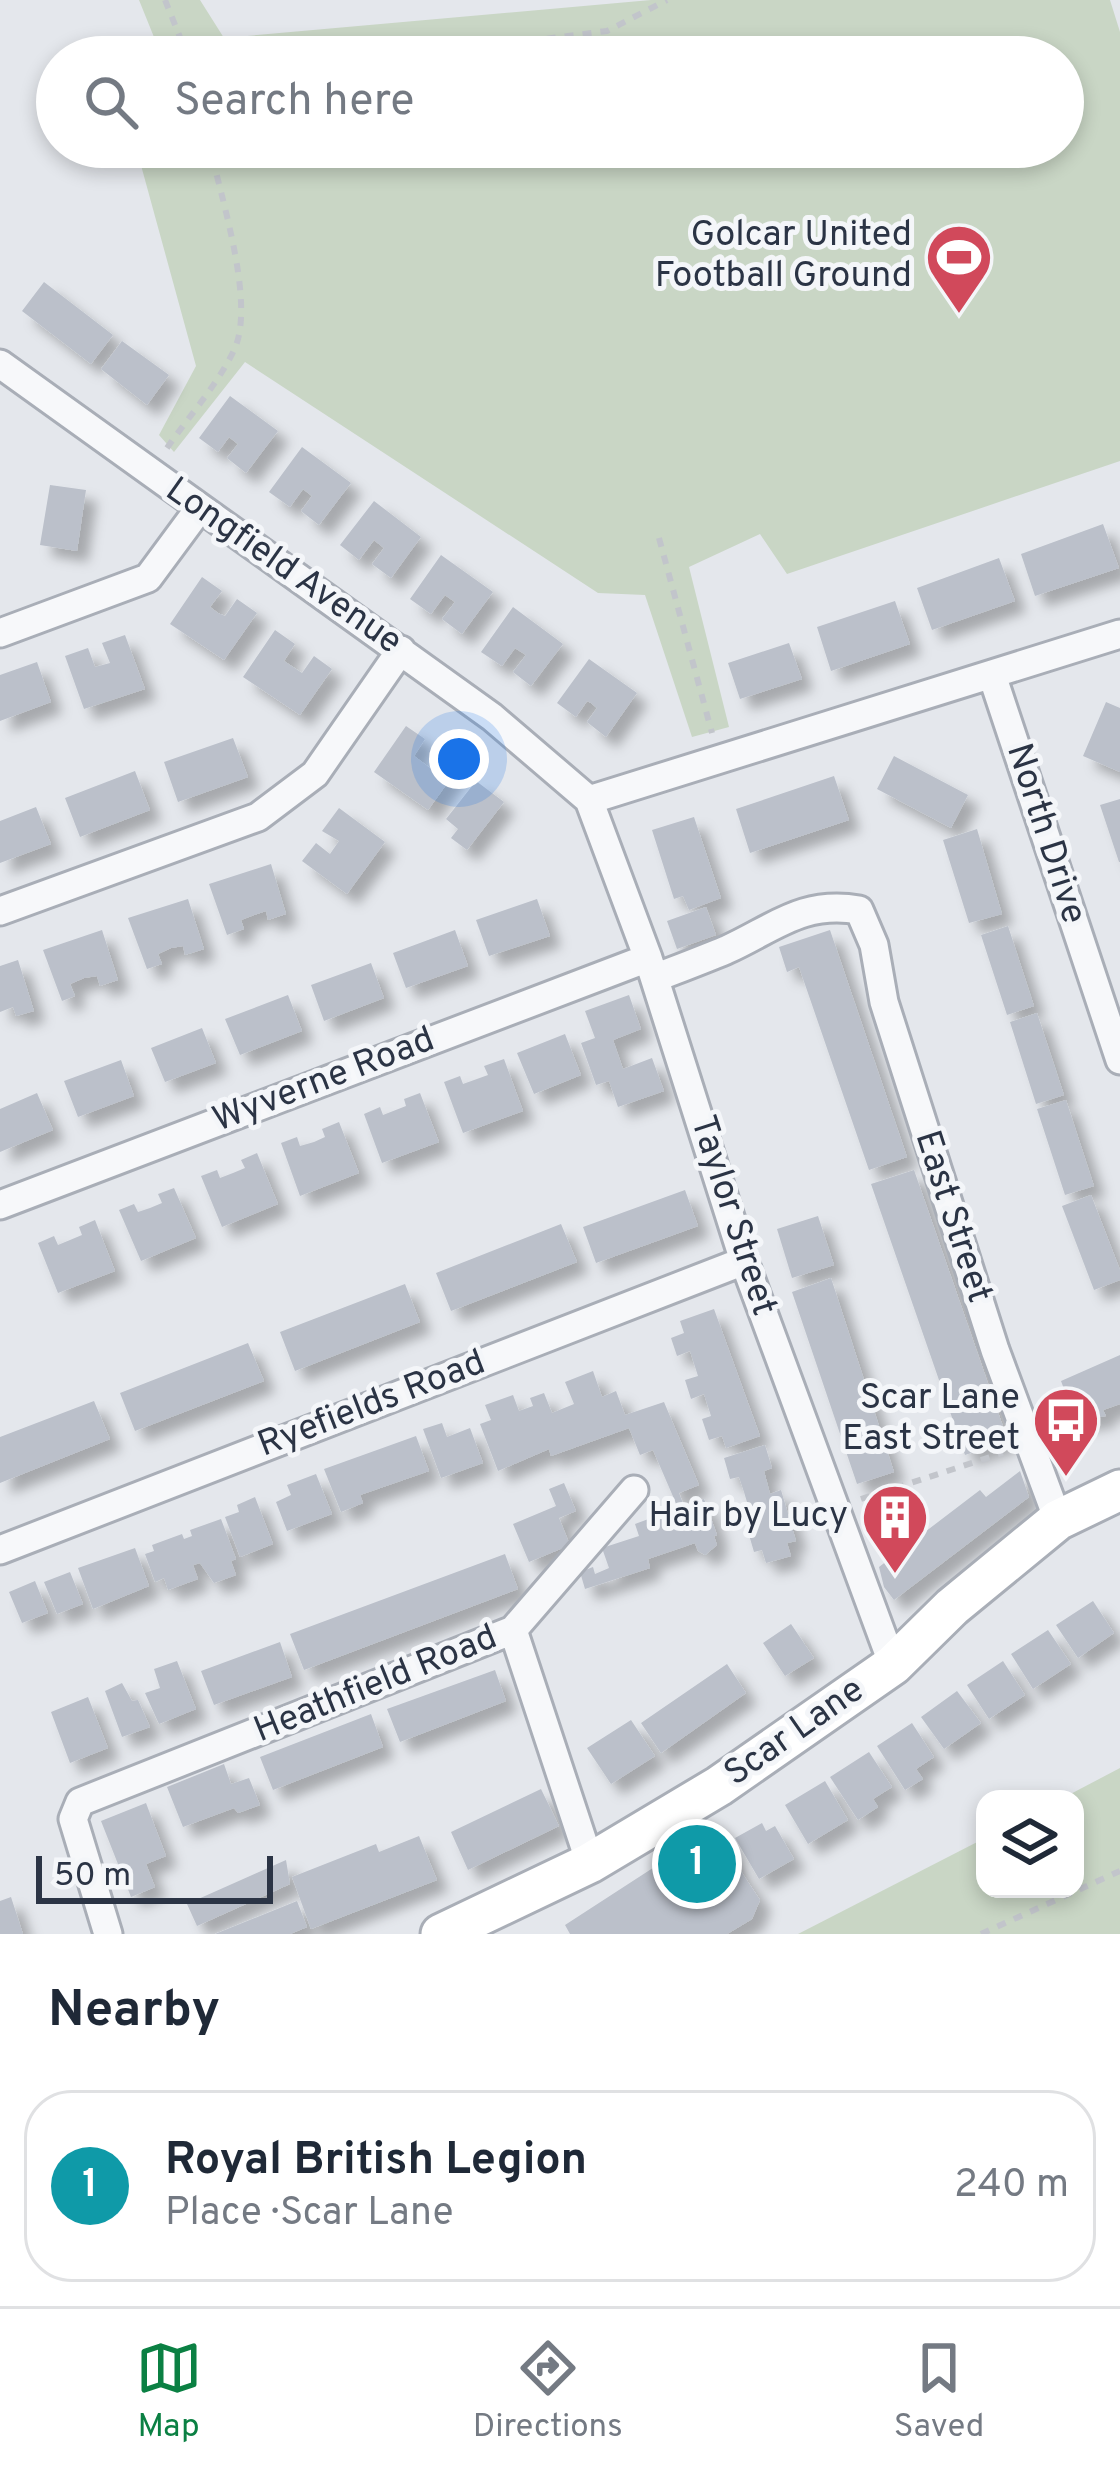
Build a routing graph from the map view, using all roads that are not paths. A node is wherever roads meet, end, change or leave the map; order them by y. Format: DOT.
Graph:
graph roads {
  1 [pos="0,364"];
  2 [pos="199,509"];
  3 [pos="0,633"];
  4 [pos="1120,634"];
  5 [pos="401,650"];
  6 [pos="992,675"];
  7 [pos="562,775"];
  8 [pos="589,800"];
  9 [pos="859,910"];
  10 [pos="0,911"];
  11 [pos="651,968"];
  12 [pos="1120,1060"];
  13 [pos="0,1204"];
  14 [pos="744,1261"];
  15 [pos="634,1490"];
  16 [pos="1120,1490"];
  17 [pos="1058,1520"];
  18 [pos="0,1550"];
  19 [pos="512,1630"];
  20 [pos="892,1665"];
  21 [pos="590,1863"];
  22 [pos="108,1934"];
  23 [pos="441,1934"];
  1 -- 2 [label="street, Longfield Avenue"];
  2 -- 3 [label="street"];
  2 -- 5 [label="street, Longfield Avenue"];
  4 -- 6 [label="street"];
  5 -- 7 [label="street, Longfield Avenue"];
  5 -- 10 [label="street"];
  6 -- 8 [label="street"];
  6 -- 12 [label="street, North Drive"];
  7 -- 8 [label="street, Taylor Street"];
  8 -- 11 [label="street, Taylor Street"];
  9 -- 11 [label="street, Wyverne Road"];
  9 -- 17 [label="street, East Street"];
  11 -- 13 [label="street, Wyverne Road"];
  11 -- 14 [label="street, Taylor Street"];
  14 -- 18 [label="street, Ryefields Road"];
  14 -- 20 [label="street, Taylor Street"];
  15 -- 19 [label="street"];
  16 -- 17 [label="main road, Scar Lane"];
  17 -- 20 [label="main road, Scar Lane"];
  19 -- 21 [label="street, Heathfield Road"];
  19 -- 22 [label="street, Heathfield Road"];
  20 -- 21 [label="main road, Scar Lane"];
  21 -- 23 [label="main road, Scar Lane"];
}
